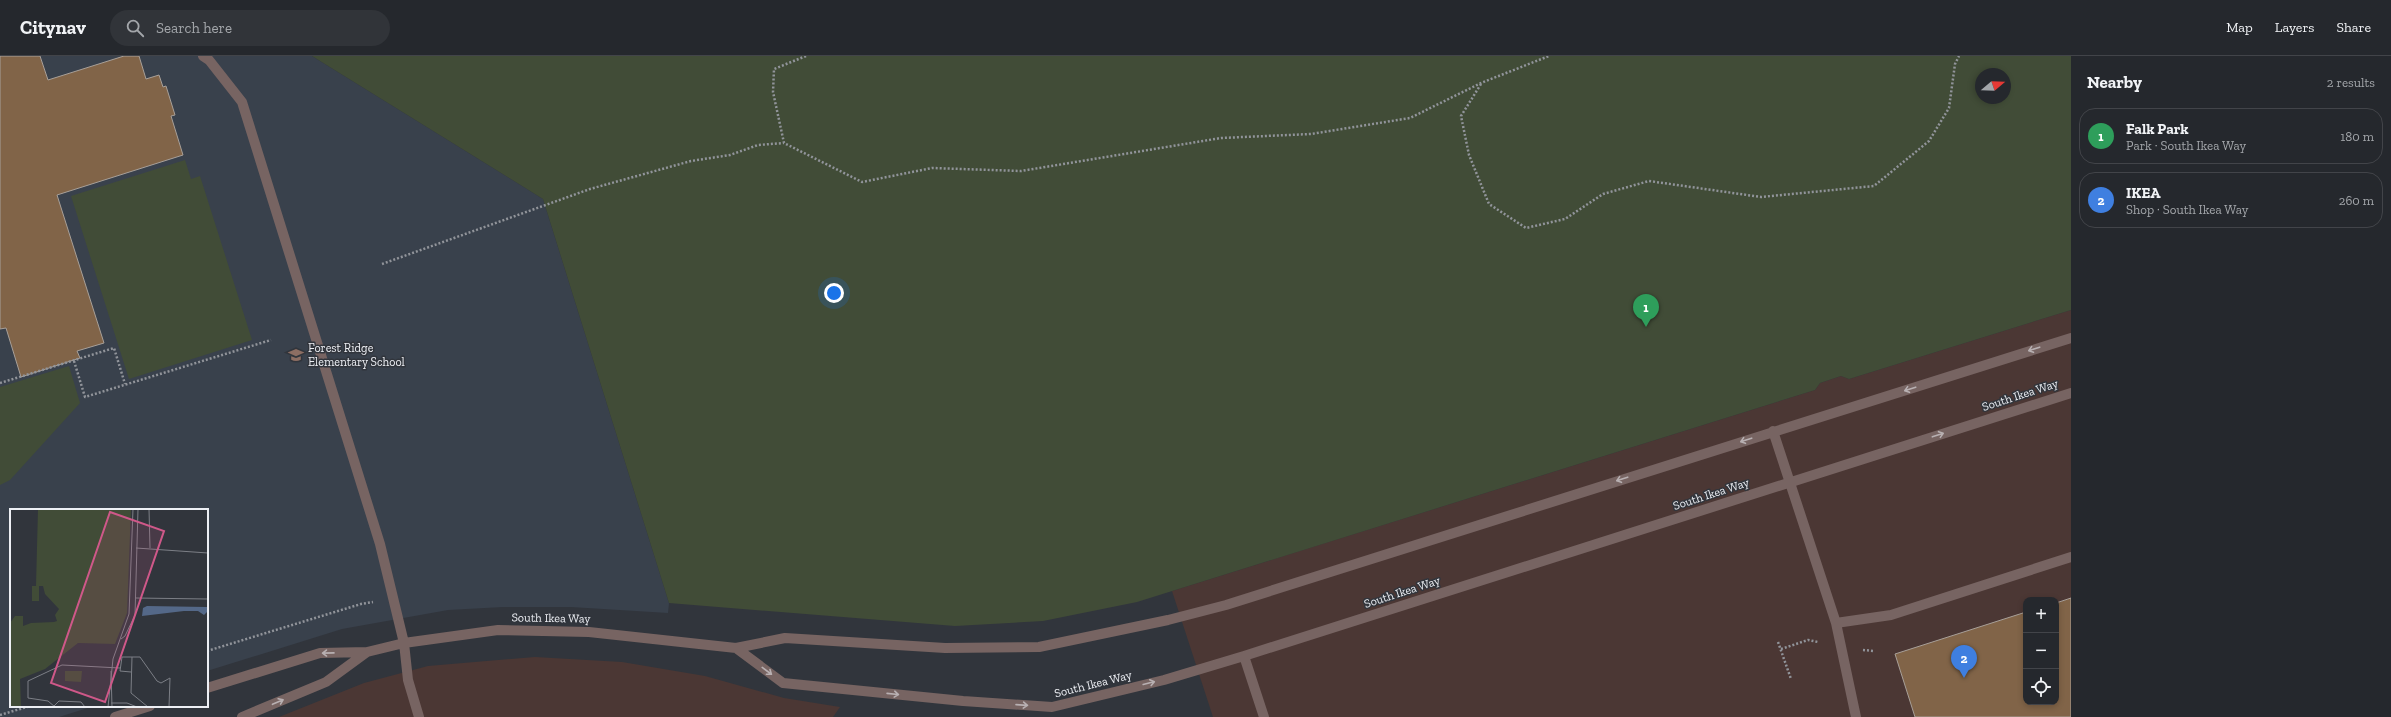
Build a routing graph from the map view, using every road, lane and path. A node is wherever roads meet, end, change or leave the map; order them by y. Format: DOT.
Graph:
graph roads {
  1 [pos="203,56"];
  2 [pos="806,56"];
  3 [pos="1549,56"];
  4 [pos="1959,56"];
  5 [pos="1481,83"];
  6 [pos="784,143"];
  7 [pos="382,264"];
  8 [pos="2071,338"];
  9 [pos="272,340"];
  10 [pos="74,361"];
  11 [pos="0,383"];
  12 [pos="125,384"];
  13 [pos="2071,393"];
  14 [pos="1773,432"];
  15 [pos="1790,482"];
  16 [pos="2071,557"];
  17 [pos="394,599"];
  18 [pos="1836,623"];
  19 [pos="1778,642"];
  20 [pos="404,643"];
  21 [pos="736,648"];
  22 [pos="208,652"];
  23 [pos="367,652"];
  24 [pos="1244,656"];
  25 [pos="1791,679"];
  26 [pos="208,688"];
  27 [pos="27,707"];
  28 [pos="147,707"];
  29 [pos="0,715"];
  30 [pos="115,717"];
  31 [pos="242,717"];
  32 [pos="419,717"];
  33 [pos="1264,717"];
  34 [pos="1856,717"];
  1 -- 17 [label="street"];
  2 -- 6 [label="path"];
  3 -- 5 [label="path"];
  4 -- 5 [label="path"];
  5 -- 6 [label="path"];
  6 -- 7 [label="path"];
  8 -- 14 [label="street, South Ikea Way, one-way"];
  9 -- 12 [label="path"];
  10 -- 11 [label="path"];
  10 -- 12 [label="path"];
  10 -- 12 [label="path"];
  15 -- 13 [label="street, South Ikea Way, one-way"];
  14 -- 15 [label="street"];
  14 -- 21 [label="street, South Ikea Way, one-way"];
  15 -- 18 [label="street"];
  15 -- 24 [label="street, South Ikea Way"];
  16 -- 18 [label="street"];
  17 -- 20 [label="street"];
  17 -- 22 [label="path"];
  18 -- 34 [label="street"];
  19 -- 25 [label="path"];
  20 -- 21 [label="street, South Ikea Way"];
  20 -- 23 [label="street, South Ikea Way"];
  20 -- 32 [label="street"];
  21 -- 24 [label="street, South Ikea Way, one-way"];
  23 -- 26 [label="street, South Ikea Way, one-way"];
  31 -- 23 [label="street, South Ikea Way, one-way"];
  24 -- 33 [label="street"];
  27 -- 29 [label="path"];
  28 -- 30 [label="street"];
}
